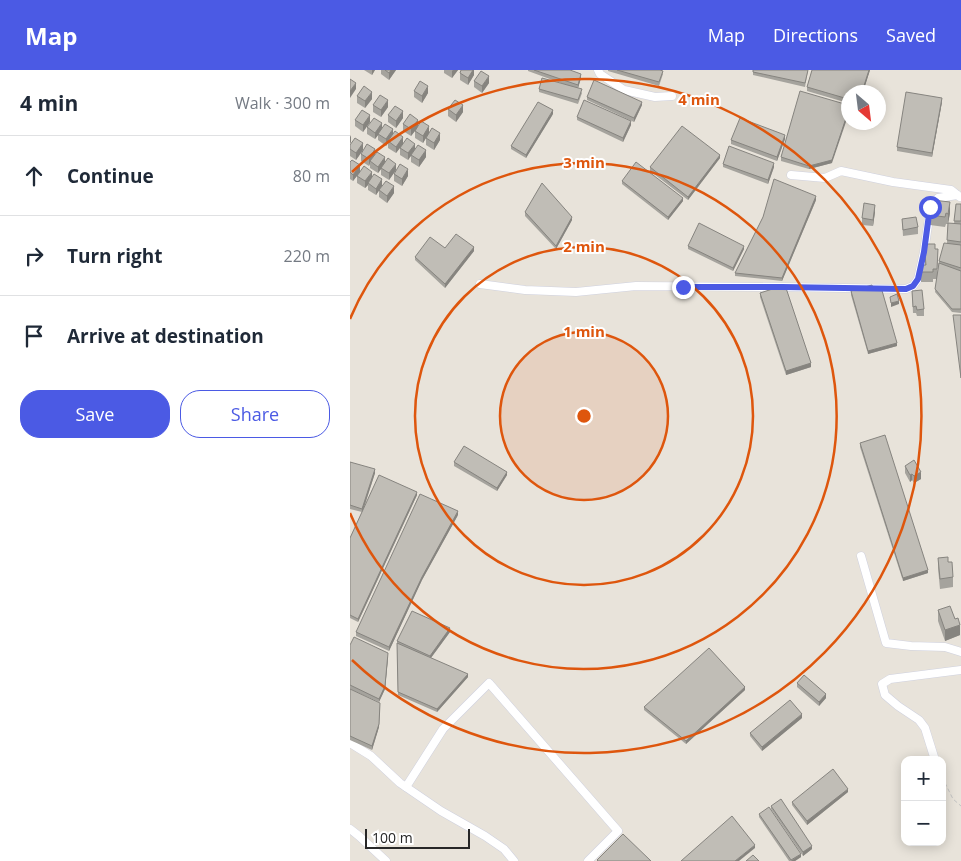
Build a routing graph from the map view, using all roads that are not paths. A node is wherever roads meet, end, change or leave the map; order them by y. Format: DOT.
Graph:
graph roads {
  1 [pos="598,70"];
  2 [pos="672,96"];
  3 [pos="791,175"];
  4 [pos="959,196"];
  5 [pos="480,284"];
  6 [pos="861,556"];
  7 [pos="961,652"];
  8 [pos="961,670"];
  9 [pos="350,743"];
  10 [pos="934,756"];
  11 [pos="406,787"];
  12 [pos="350,829"];
  13 [pos="386,861"];
  14 [pos="514,861"];
  15 [pos="588,861"];
  1 -- 2 [label="street"];
  3 -- 4 [label="street"];
  4 -- 5 [label="street"];
  6 -- 7 [label="street"];
  8 -- 10 [label="street"];
  9 -- 11 [label="street"];
  11 -- 14 [label="street"];
  11 -- 15 [label="street"];
  12 -- 13 [label="street"];
}
